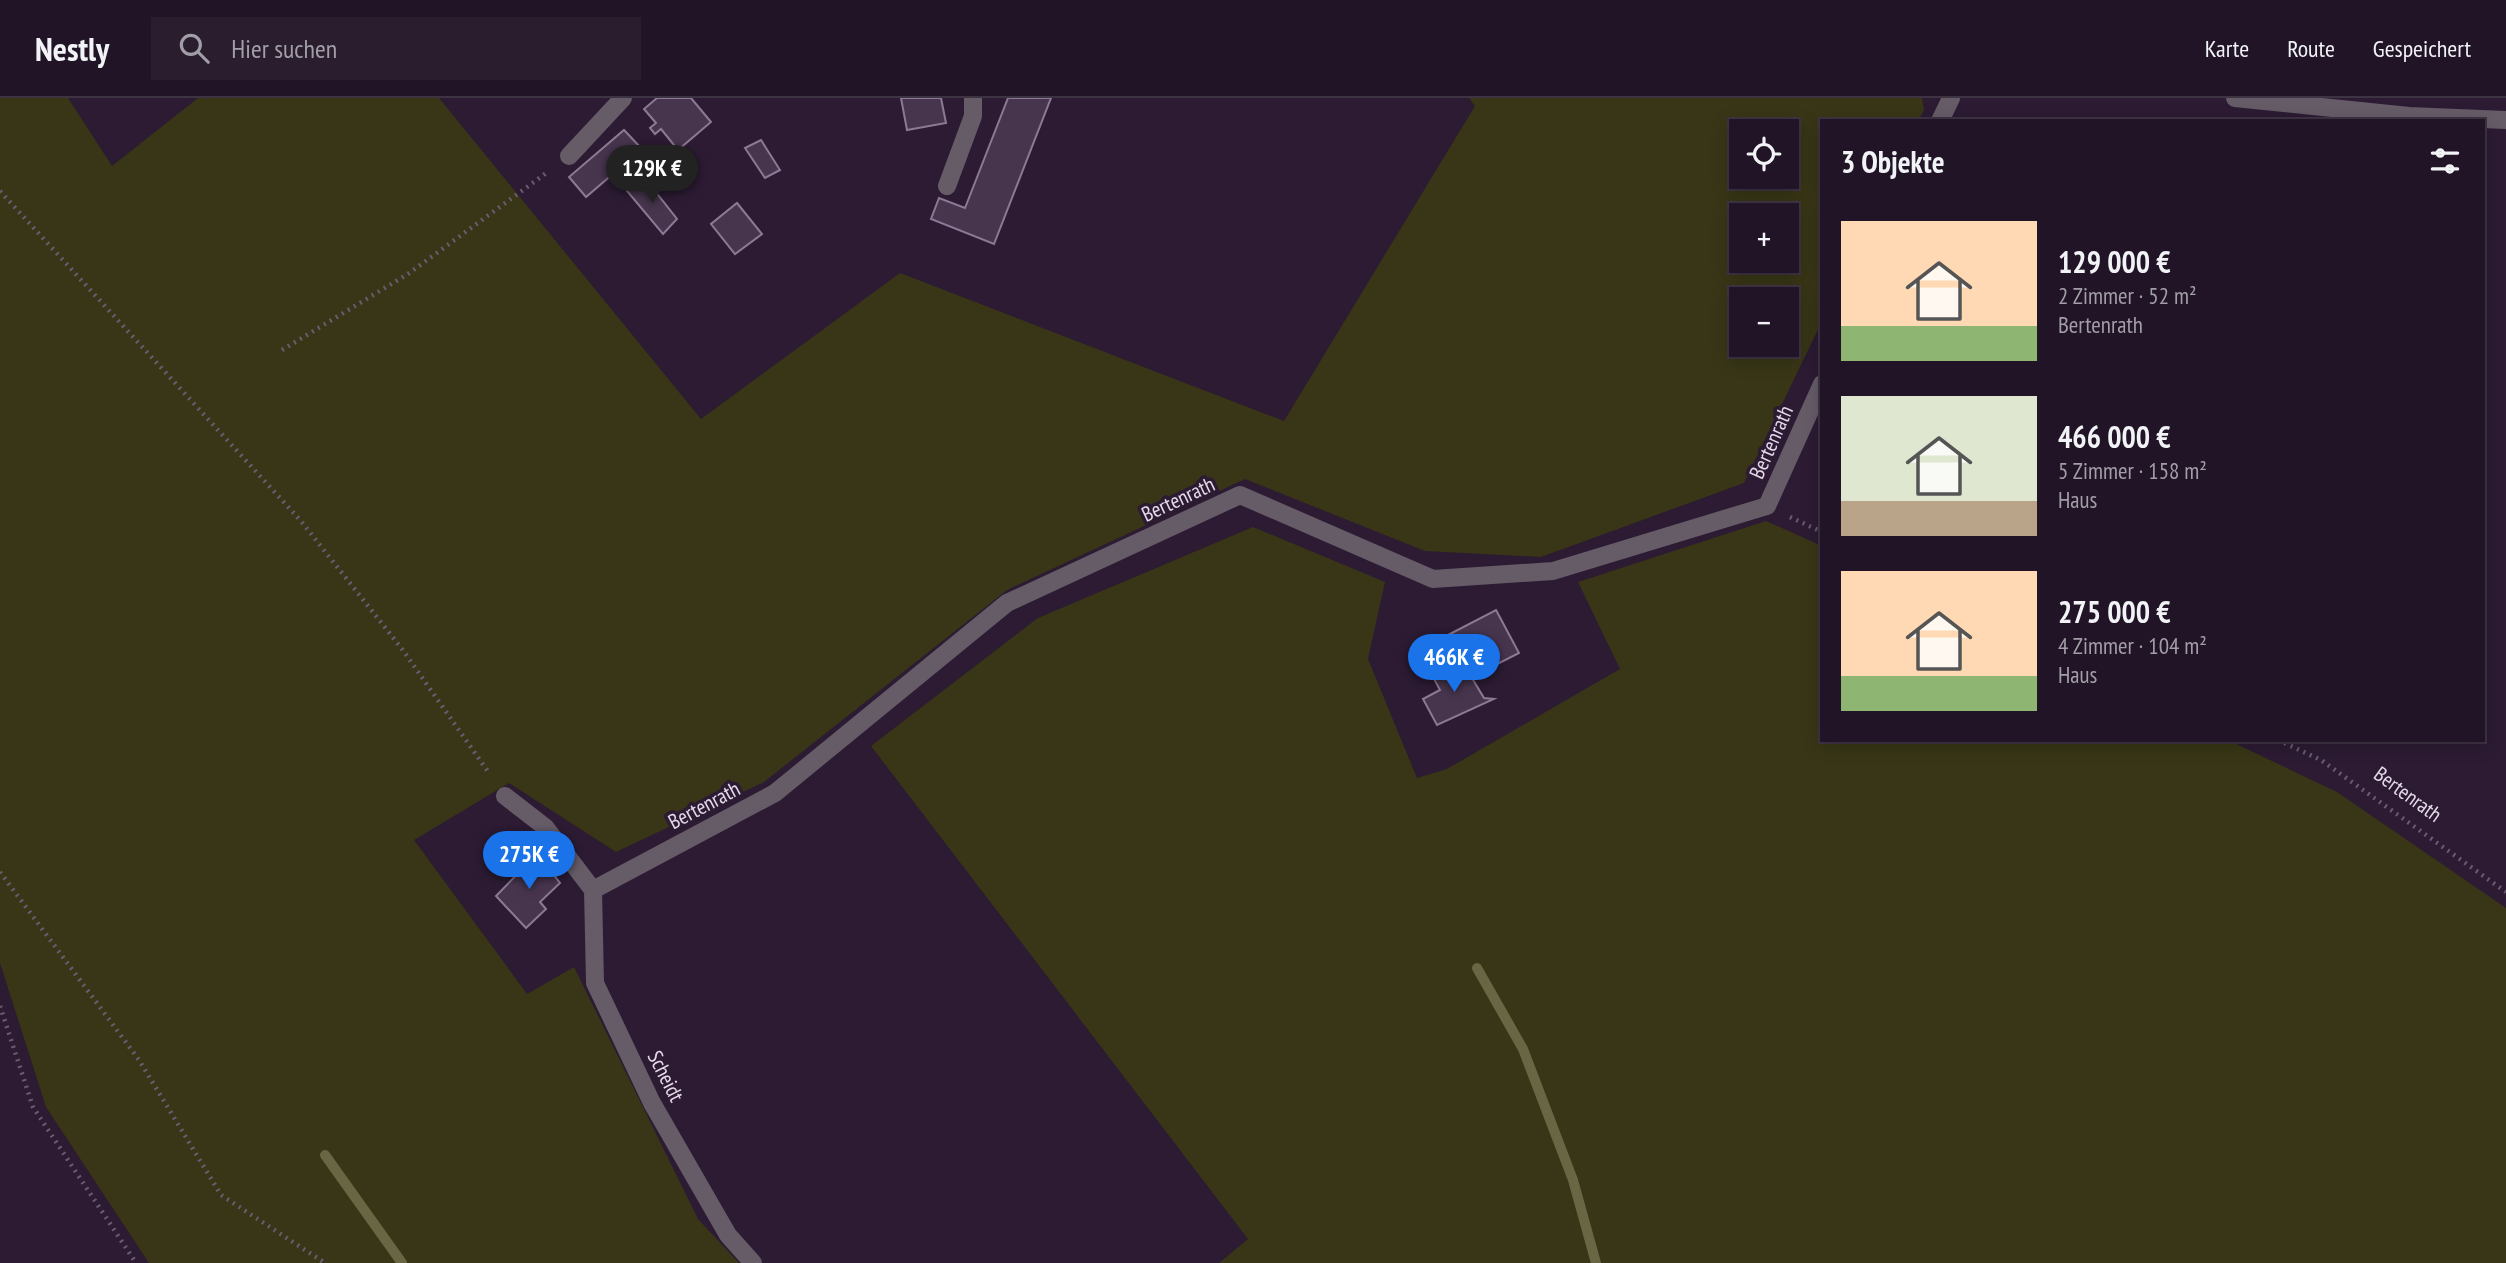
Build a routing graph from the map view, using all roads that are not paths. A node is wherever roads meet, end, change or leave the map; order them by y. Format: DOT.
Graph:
graph roads {
  1 [pos="623,98"];
  2 [pos="973,98"];
  3 [pos="1951,98"];
  4 [pos="2235,98"];
  5 [pos="1941,119"];
  6 [pos="2482,119"];
  7 [pos="2485,119"];
  8 [pos="2506,120"];
  9 [pos="569,156"];
  10 [pos="947,186"];
  11 [pos="1820,388"];
  12 [pos="505,796"];
  13 [pos="593,890"];
  14 [pos="753,1263"];
  1 -- 9 [label="street"];
  2 -- 10 [label="street"];
  3 -- 5 [label="street"];
  4 -- 6 [label="street"];
  7 -- 8 [label="street"];
  11 -- 13 [label="street, Bertenrath"];
  12 -- 13 [label="street"];
  13 -- 14 [label="street, Scheidt"];
}
